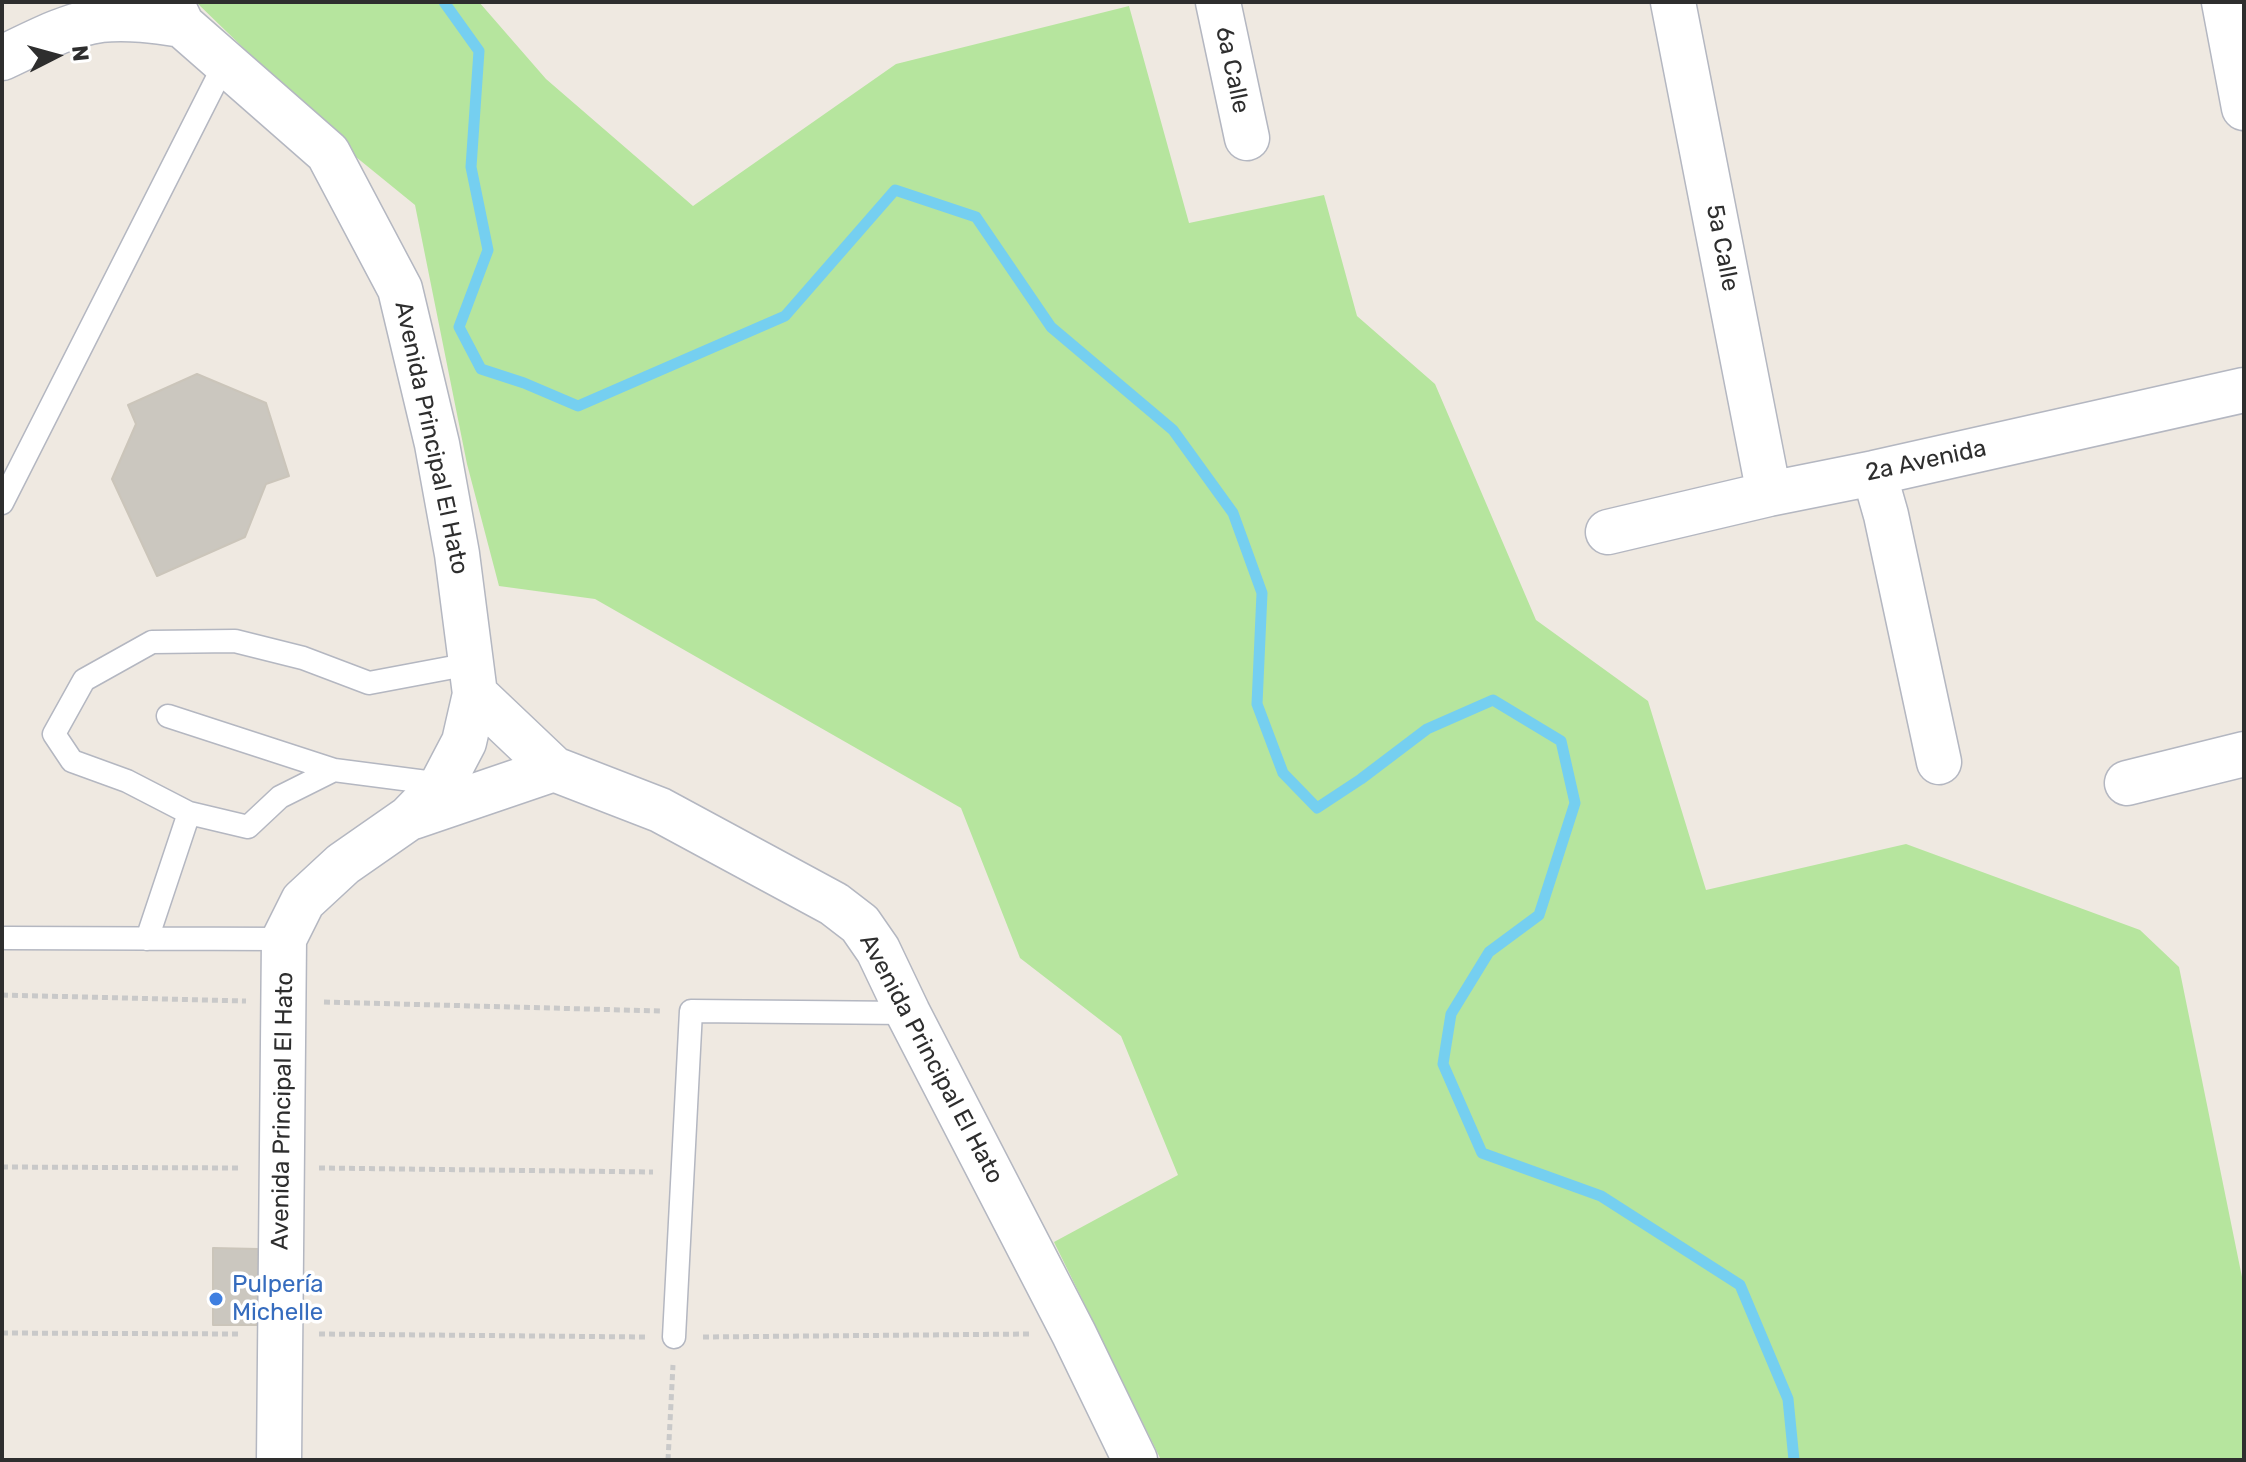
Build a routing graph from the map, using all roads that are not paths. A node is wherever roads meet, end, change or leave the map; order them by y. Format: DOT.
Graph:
graph roads {
  1 [pos="1218,2"];
  2 [pos="1673,2"];
  3 [pos="2224,2"];
  4 [pos="177,13"];
  5 [pos="2,58"];
  6 [pos="225,63"];
  7 [pos="2244,108"];
  8 [pos="1247,138"];
  9 [pos="2244,390"];
  10 [pos="1874,473"];
  11 [pos="1769,494"];
  12 [pos="2,503"];
  13 [pos="1608,532"];
  14 [pos="472,679"];
  15 [pos="168,716"];
  16 [pos="2244,754"];
  17 [pos="1939,762"];
  18 [pos="554,769"];
  19 [pos="334,770"];
  20 [pos="2127,783"];
  21 [pos="442,784"];
  22 [pos="189,813"];
  23 [pos="409,818"];
  24 [pos="5,938"];
  25 [pos="147,939"];
  26 [pos="284,939"];
  27 [pos="908,1013"];
  28 [pos="674,1337"];
  29 [pos="279,1460"];
  30 [pos="1135,1460"];
  1 -- 8 [label="street, 6a Calle"];
  2 -- 11 [label="street, 5a Calle"];
  3 -- 7 [label="street"];
  4 -- 5 [label="street, Avenida Principal El Hato"];
  4 -- 6 [label="street, Avenida Principal El Hato"];
  6 -- 12 [label="lane"];
  6 -- 14 [label="street, Avenida Principal El Hato"];
  9 -- 10 [label="street, 2a Avenida"];
  10 -- 11 [label="street, 2a Avenida"];
  10 -- 17 [label="street"];
  11 -- 13 [label="street, 2a Avenida"];
  14 -- 18 [label="street, Avenida Principal El Hato"];
  14 -- 21 [label="street, Avenida Principal El Hato"];
  14 -- 22 [label="lane"];
  15 -- 19 [label="lane"];
  16 -- 20 [label="street"];
  18 -- 23 [label="street, Avenida Principal El Hato"];
  18 -- 27 [label="street, Avenida Principal El Hato"];
  19 -- 21 [label="lane"];
  19 -- 22 [label="lane"];
  21 -- 23 [label="street, Avenida Principal El Hato"];
  22 -- 25 [label="lane"];
  23 -- 26 [label="street, Avenida Principal El Hato"];
  24 -- 25 [label="lane"];
  25 -- 26 [label="lane"];
  26 -- 29 [label="street, Avenida Principal El Hato"];
  27 -- 28 [label="lane"];
  27 -- 30 [label="street, Avenida Principal El Hato"];
}
